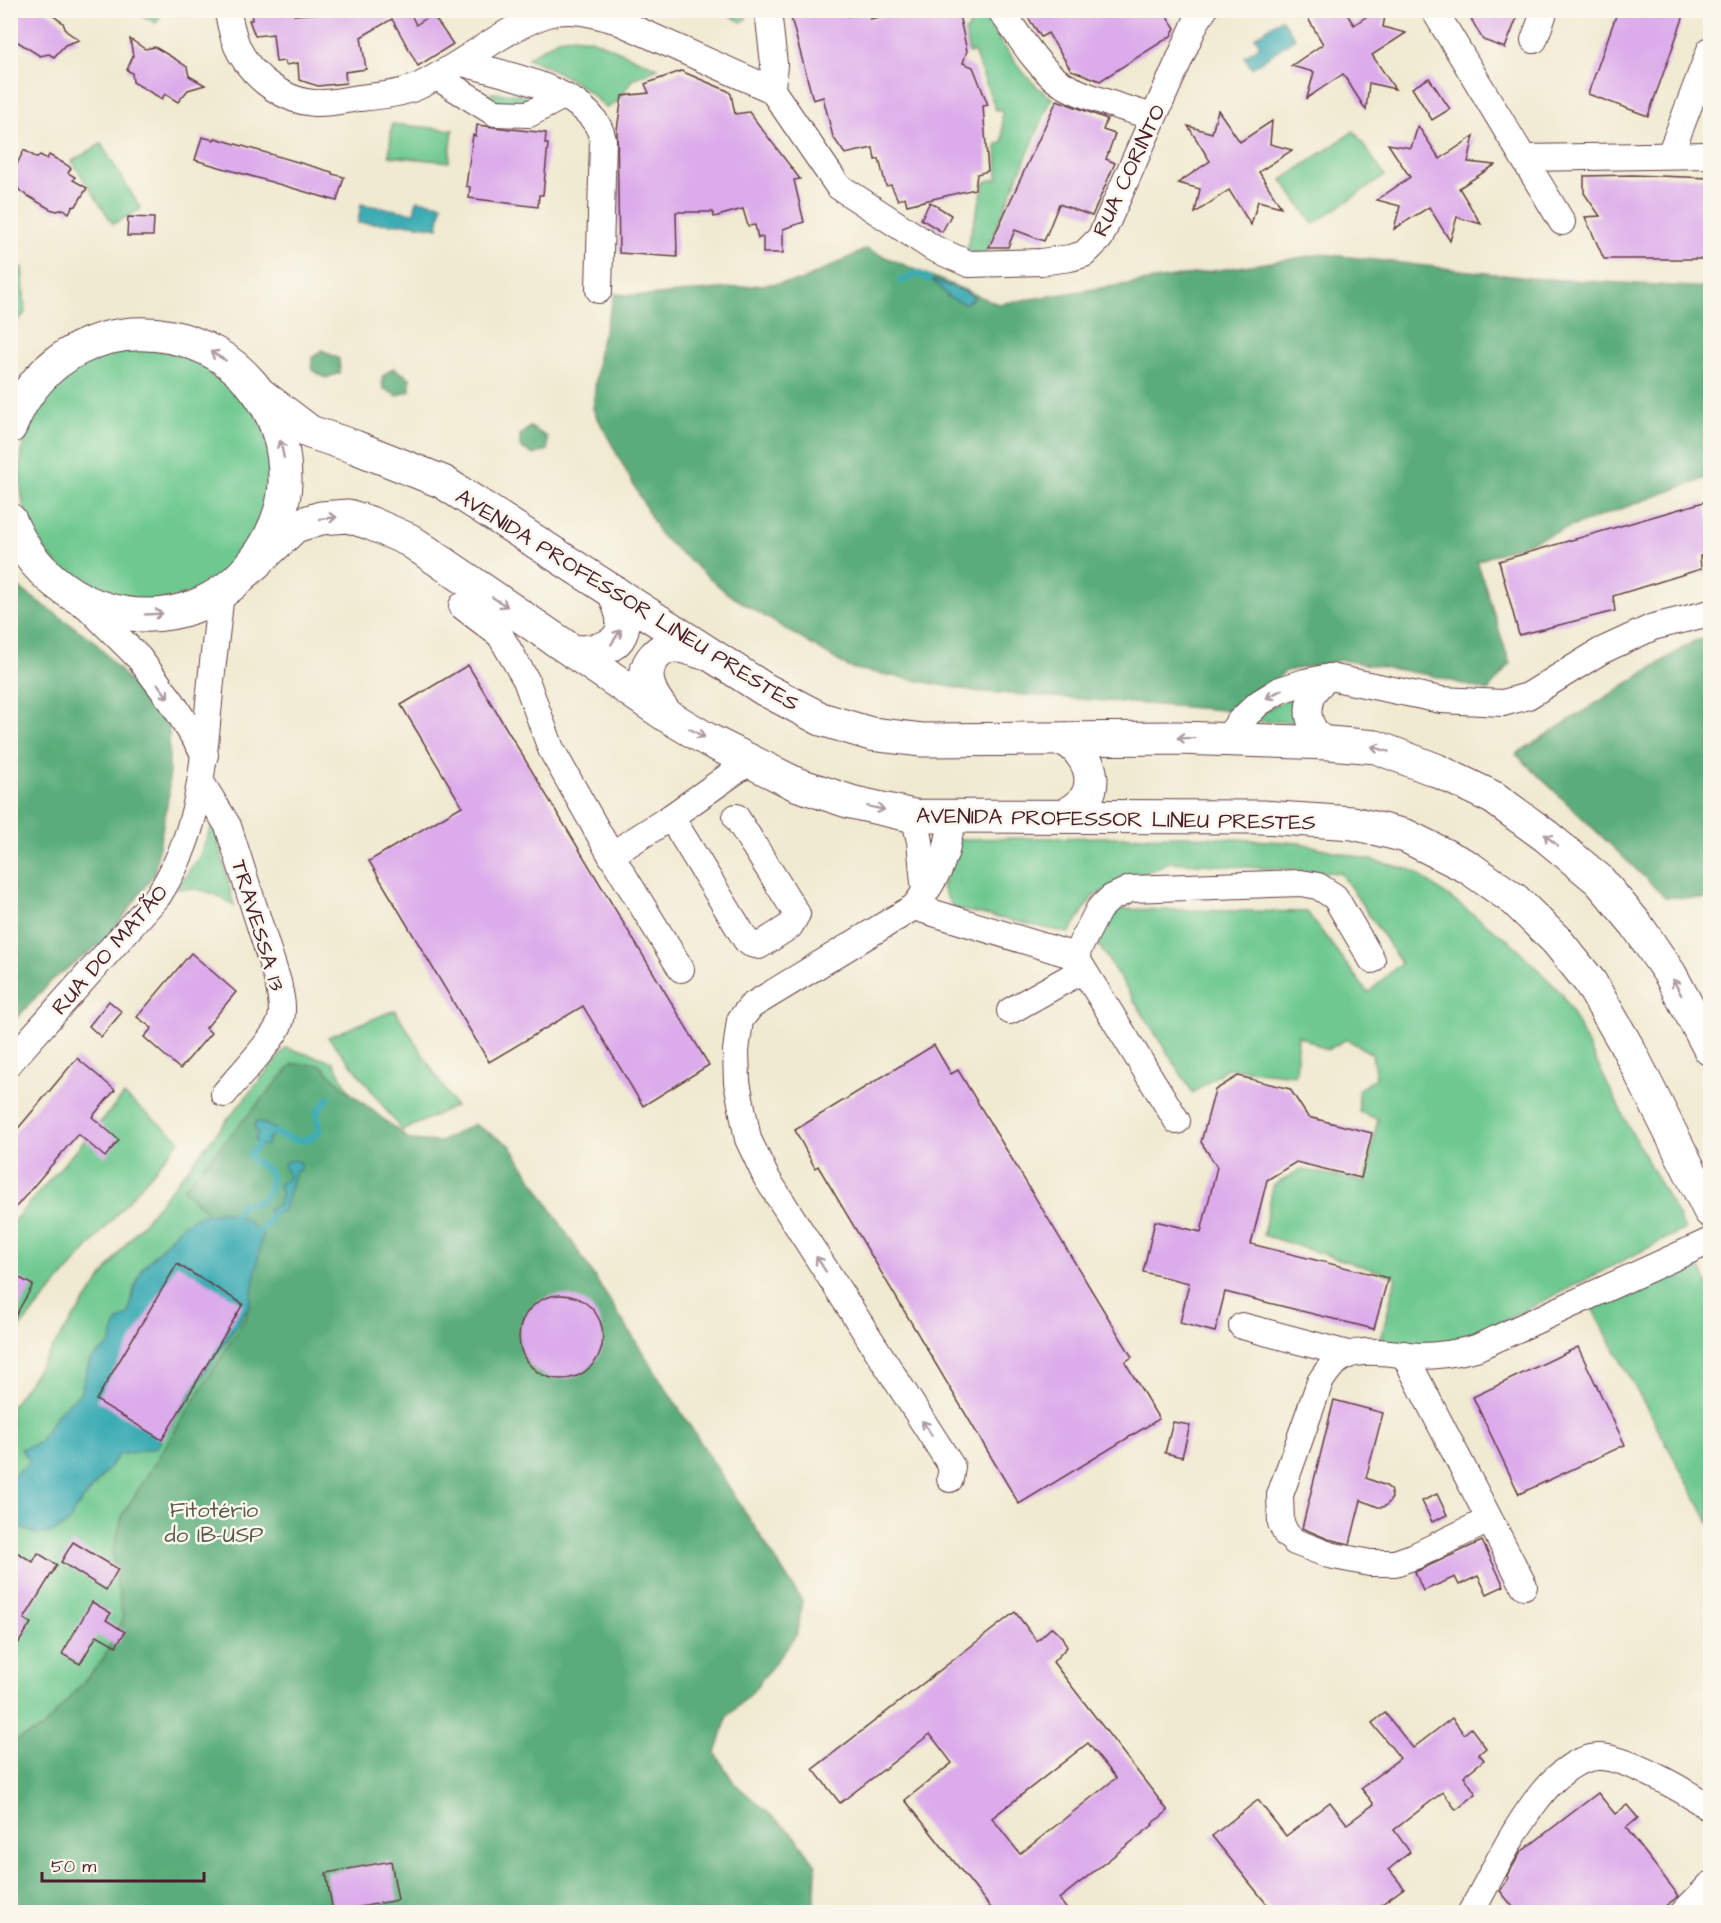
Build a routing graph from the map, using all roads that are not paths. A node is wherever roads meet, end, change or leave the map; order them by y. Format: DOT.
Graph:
graph roads {
  1 [pos="226,10"];
  2 [pos="768,10"];
  3 [pos="1000,10"];
  4 [pos="1204,10"];
  5 [pos="1434,10"];
  6 [pos="1545,10"];
  7 [pos="1534,40"];
  8 [pos="1710,50"];
  9 [pos="462,63"];
  10 [pos="437,77"];
  11 [pos="772,90"];
  12 [pos="563,96"];
  13 [pos="1154,117"];
  14 [pos="1670,155"];
  15 [pos="1710,155"];
  16 [pos="1524,158"];
  17 [pos="1562,222"];
  18 [pos="599,290"];
  19 [pos="23,391"];
  20 [pos="261,395"];
  21 [pos="10,427"];
  22 [pos="10,520"];
  23 [pos="10,550"];
  24 [pos="247,571"];
  25 [pos="42,572"];
  26 [pos="614,592"];
  27 [pos="221,593"];
  28 [pos="82,601"];
  29 [pos="462,606"];
  30 [pos="1710,613"];
  31 [pos="575,652"];
  32 [pos="711,656"];
  33 [pos="1330,677"];
  34 [pos="666,715"];
  35 [pos="1136,738"];
  36 [pos="1065,740"];
  37 [pos="1226,740"];
  38 [pos="1329,742"];
  39 [pos="205,755"];
  40 [pos="750,762"];
  41 [pos="201,782"];
  42 [pos="1065,815"];
  43 [pos="914,816"];
  44 [pos="1133,816"];
  45 [pos="671,817"];
  46 [pos="736,817"];
  47 [pos="953,817"];
  48 [pos="611,855"];
  49 [pos="919,900"];
  50 [pos="1372,960"];
  51 [pos="1079,963"];
  52 [pos="681,969"];
  53 [pos="1010,1011"];
  54 [pos="1710,1049"];
  55 [pos="10,1062"];
  56 [pos="224,1094"];
  57 [pos="1177,1121"];
  58 [pos="1710,1211"];
  59 [pos="1710,1241"];
  60 [pos="1242,1326"];
  61 [pos="1348,1354"];
  62 [pos="1404,1354"];
  63 [pos="950,1479"];
  64 [pos="1489,1520"];
  65 [pos="1524,1586"];
  66 [pos="1710,1808"];
  67 [pos="1710,1885"];
  68 [pos="1471,1912"];
  69 [pos="1684,1912"];
  1 -- 10 [label="street"];
  2 -- 11 [label="street"];
  3 -- 13 [label="street"];
  4 -- 13 [label="street, RUA CORINTO"];
  5 -- 16 [label="street"];
  6 -- 7 [label="street"];
  8 -- 14 [label="street"];
  9 -- 10 [label="street"];
  9 -- 11 [label="street"];
  9 -- 12 [label="street"];
  10 -- 12 [label="street"];
  11 -- 13 [label="street, RUA CORINTO"];
  12 -- 18 [label="street"];
  14 -- 15 [label="street"];
  14 -- 16 [label="street"];
  16 -- 17 [label="street"];
  20 -- 19 [label="main road, one-way"];
  19 -- 21 [label="main road"];
  24 -- 20 [label="main road, one-way"];
  20 -- 26 [label="main road, AVENIDA PROFESSOR LINEU PRESTES"];
  22 -- 25 [label="main road"];
  23 -- 25 [label="main road"];
  24 -- 27 [label="main road"];
  24 -- 31 [label="main road, AVENIDA PROFESSOR LINEU PRESTES, one-way"];
  25 -- 28 [label="main road"];
  31 -- 26 [label="main road, one-way"];
  26 -- 32 [label="main road, AVENIDA PROFESSOR LINEU PRESTES"];
  28 -- 27 [label="main road, one-way"];
  27 -- 39 [label="street, RUA DO MATÃO"];
  28 -- 39 [label="street, one-way"];
  29 -- 48 [label="street"];
  30 -- 33 [label="street"];
  31 -- 34 [label="main road, AVENIDA PROFESSOR LINEU PRESTES"];
  32 -- 34 [label="main road"];
  32 -- 36 [label="main road, AVENIDA PROFESSOR LINEU PRESTES"];
  33 -- 37 [label="street, one-way"];
  33 -- 38 [label="street"];
  34 -- 40 [label="main road, AVENIDA PROFESSOR LINEU PRESTES, one-way"];
  35 -- 36 [label="main road, AVENIDA PROFESSOR LINEU PRESTES"];
  37 -- 35 [label="main road, AVENIDA PROFESSOR LINEU PRESTES, one-way"];
  35 -- 44 [label="main road"];
  36 -- 42 [label="main road"];
  37 -- 38 [label="main road, AVENIDA PROFESSOR LINEU PRESTES"];
  54 -- 38 [label="main road, AVENIDA PROFESSOR LINEU PRESTES, one-way"];
  39 -- 41 [label="street, RUA DO MATÃO"];
  40 -- 43 [label="main road, AVENIDA PROFESSOR LINEU PRESTES, one-way"];
  40 -- 45 [label="street"];
  41 -- 55 [label="street, RUA DO MATÃO"];
  41 -- 56 [label="street, TRAVESSA 13"];
  42 -- 44 [label="main road, AVENIDA PROFESSOR LINEU PRESTES"];
  42 -- 47 [label="main road, AVENIDA PROFESSOR LINEU PRESTES"];
  43 -- 47 [label="main road, AVENIDA PROFESSOR LINEU PRESTES"];
  43 -- 49 [label="street"];
  44 -- 58 [label="main road, AVENIDA PROFESSOR LINEU PRESTES"];
  45 -- 46 [label="street"];
  45 -- 48 [label="street"];
  47 -- 49 [label="street"];
  48 -- 52 [label="street"];
  49 -- 51 [label="street"];
  63 -- 49 [label="street, one-way"];
  50 -- 51 [label="street"];
  51 -- 53 [label="street"];
  51 -- 57 [label="street"];
  59 -- 62 [label="street"];
  60 -- 61 [label="street"];
  61 -- 62 [label="street"];
  61 -- 64 [label="street"];
  62 -- 64 [label="street"];
  64 -- 65 [label="street"];
  66 -- 68 [label="street"];
  67 -- 69 [label="street"];
}
